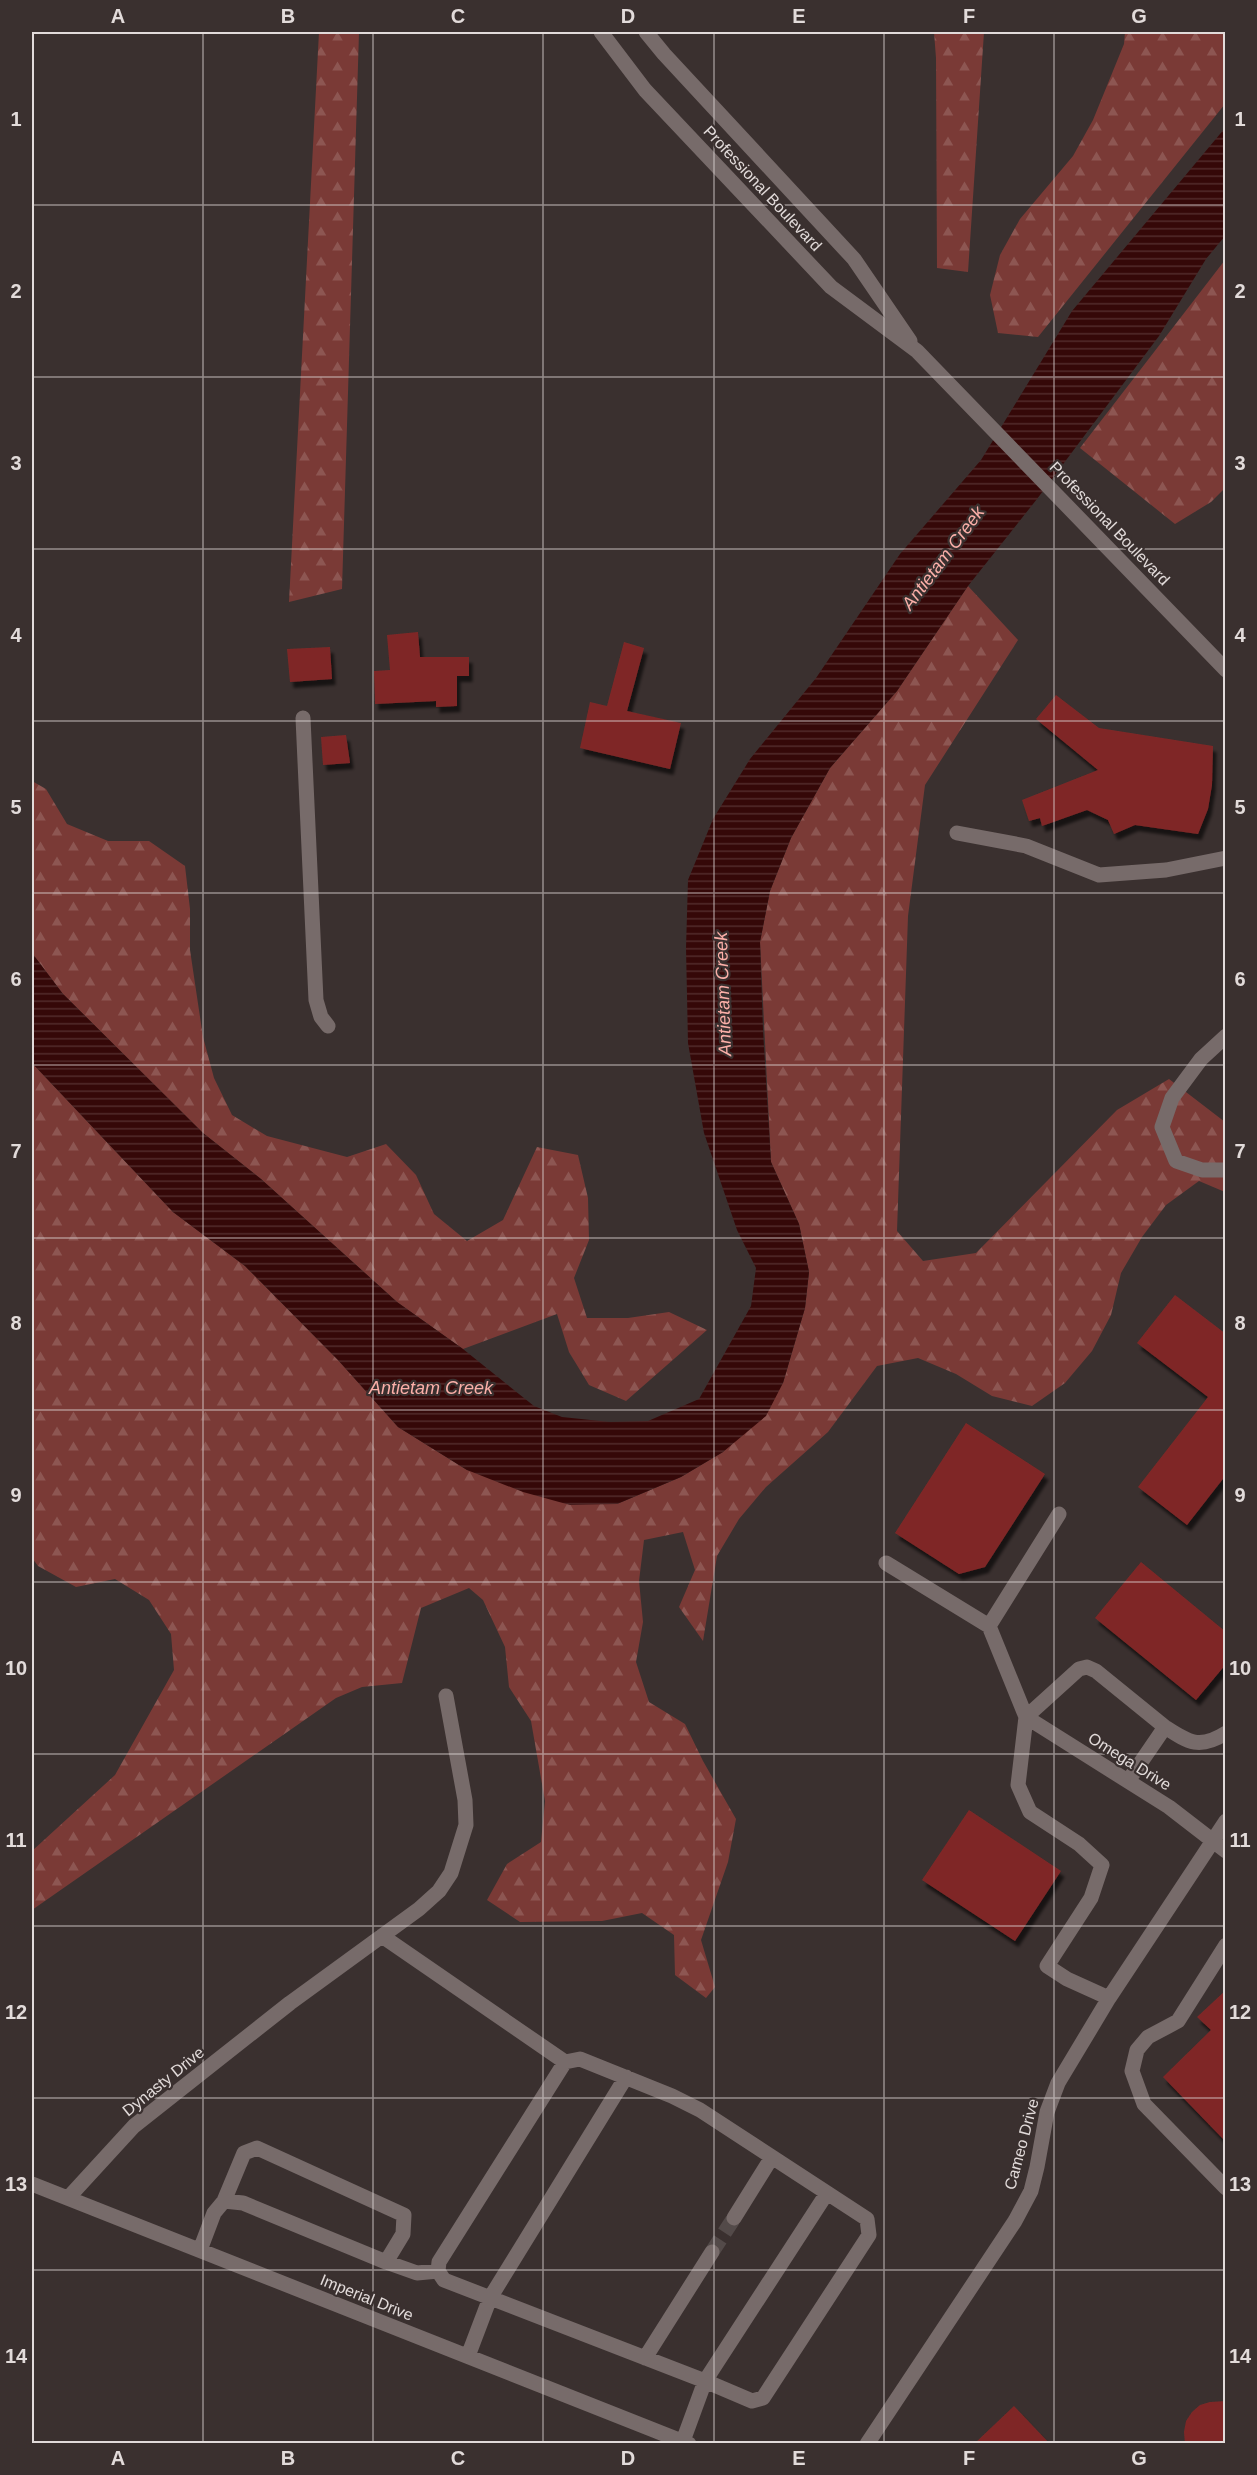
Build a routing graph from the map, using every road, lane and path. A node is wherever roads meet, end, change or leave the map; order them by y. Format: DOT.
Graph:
graph roads {
  1 [pos="601,32"];
  2 [pos="646,32"];
  3 [pos="917,351"];
  4 [pos="1226,670"];
  5 [pos="303,718"];
  6 [pos="957,832"];
  7 [pos="1226,858"];
  8 [pos="328,1026"];
  9 [pos="1226,1036"];
  10 [pos="1226,1170"];
  11 [pos="1059,1514"];
  12 [pos="886,1563"];
  13 [pos="989,1626"];
  14 [pos="446,1696"];
  15 [pos="1026,1717"];
  16 [pos="1165,1727"];
  17 [pos="1226,1734"];
  18 [pos="1128,1781"];
  19 [pos="1226,1821"];
  20 [pos="1212,1839"];
  21 [pos="1226,1851"];
  22 [pos="382,1936"];
  23 [pos="1226,1945"];
  24 [pos="1109,1998"];
  25 [pos="565,2062"];
  26 [pos="626,2078"];
  27 [pos="772,2157"];
  28 [pos="32,2184"];
  29 [pos="1226,2188"];
  30 [pos="827,2193"];
  31 [pos="68,2198"];
  32 [pos="224,2201"];
  33 [pos="734,2218"];
  34 [pos="200,2250"];
  35 [pos="712,2252"];
  36 [pos="386,2262"];
  37 [pos="438,2271"];
  38 [pos="490,2298"];
  39 [pos="468,2356"];
  40 [pos="645,2358"];
  41 [pos="705,2382"];
  42 [pos="686,2442"];
  43 [pos="867,2444"];
  1 -- 3 [label="street, Professional Boulevard"];
  2 -- 3 [label="street, Professional Boulevard"];
  3 -- 4 [label="street, Professional Boulevard"];
  5 -- 8 [label="street"];
  6 -- 7 [label="street"];
  9 -- 10 [label="street"];
  11 -- 13 [label="street"];
  12 -- 13 [label="street"];
  13 -- 15 [label="street"];
  14 -- 22 [label="street, Dynasty Drive"];
  15 -- 16 [label="street"];
  15 -- 18 [label="street, Omega Drive"];
  15 -- 24 [label="street"];
  16 -- 17 [label="street"];
  16 -- 18 [label="street"];
  18 -- 20 [label="street, Omega Drive"];
  19 -- 20 [label="street, Cameo Drive"];
  20 -- 21 [label="street, Omega Drive"];
  20 -- 24 [label="street, Cameo Drive"];
  22 -- 25 [label="street"];
  22 -- 31 [label="street, Dynasty Drive"];
  23 -- 29 [label="street"];
  24 -- 43 [label="street, Cameo Drive"];
  25 -- 26 [label="street"];
  25 -- 37 [label="street"];
  26 -- 27 [label="street"];
  26 -- 38 [label="street"];
  27 -- 30 [label="street"];
  27 -- 33 [label="street"];
  28 -- 31 [label="street, Imperial Drive"];
  30 -- 41 [label="street"];
  30 -- 41 [label="street"];
  31 -- 34 [label="street, Imperial Drive"];
  32 -- 34 [label="street"];
  32 -- 36 [label="street"];
  32 -- 36 [label="street"];
  34 -- 39 [label="street, Imperial Drive"];
  35 -- 40 [label="street"];
  36 -- 37 [label="street"];
  37 -- 38 [label="street"];
  38 -- 39 [label="street"];
  38 -- 40 [label="street"];
  39 -- 42 [label="street, Imperial Drive"];
  40 -- 41 [label="street"];
  41 -- 42 [label="street"];
}
